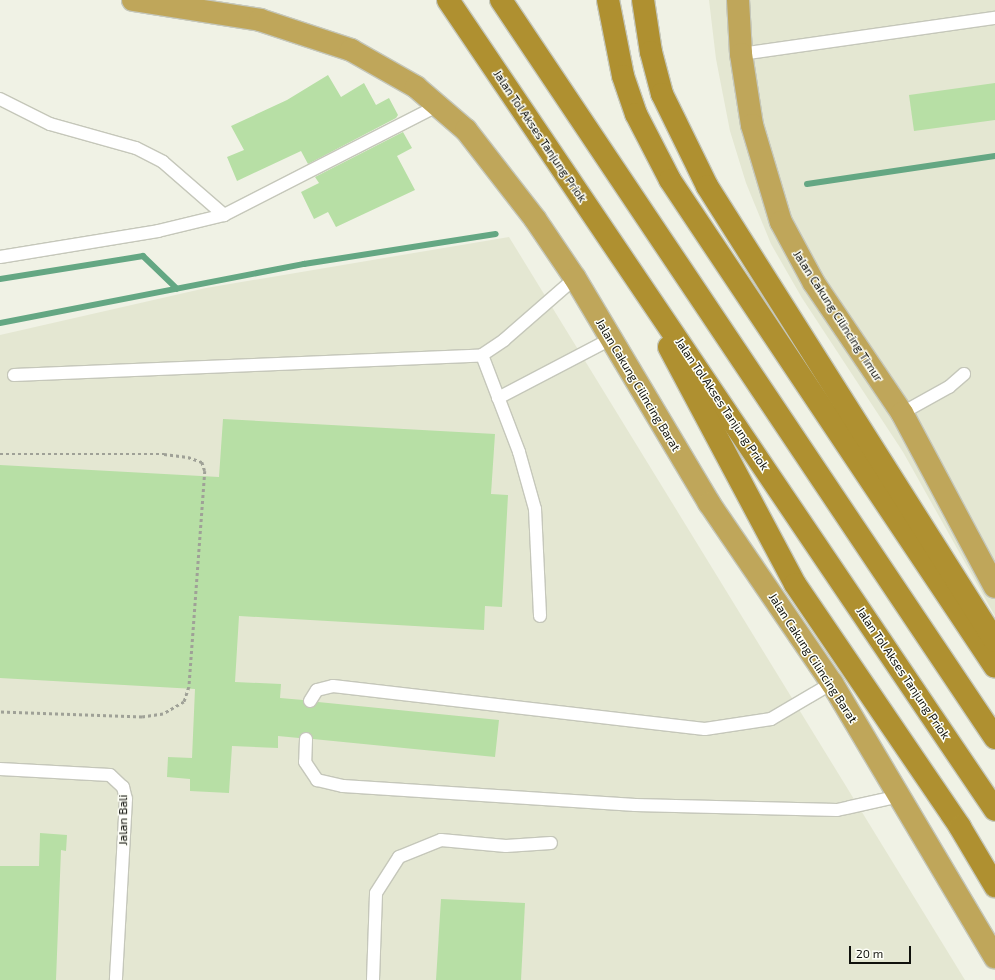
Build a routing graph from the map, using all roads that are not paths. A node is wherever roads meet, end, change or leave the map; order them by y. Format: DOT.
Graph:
graph roads {
  1 [pos="133,0"];
  2 [pos="443,0"];
  3 [pos="448,0"];
  4 [pos="501,0"];
  5 [pos="608,0"];
  6 [pos="643,0"];
  7 [pos="738,0"];
  8 [pos="995,18"];
  9 [pos="741,54"];
  10 [pos="485,57"];
  11 [pos="0,99"];
  12 [pos="439,106"];
  13 [pos="224,215"];
  14 [pos="611,241"];
  15 [pos="0,257"];
  16 [pos="568,284"];
  17 [pos="604,343"];
  18 [pos="482,355"];
  19 [pos="964,374"];
  20 [pos="14,375"];
  21 [pos="498,398"];
  22 [pos="902,413"];
  23 [pos="995,587"];
  24 [pos="540,616"];
  25 [pos="995,641"];
  26 [pos="995,667"];
  27 [pos="832,683"];
  28 [pos="310,701"];
  29 [pos="306,738"];
  30 [pos="995,738"];
  31 [pos="0,769"];
  32 [pos="900,796"];
  33 [pos="995,810"];
  34 [pos="551,843"];
  35 [pos="995,886"];
  36 [pos="995,956"];
  37 [pos="116,980"];
  38 [pos="373,980"];
  1 -- 12 [label="highway, Jalan Cakung Cilincing Barat"];
  2 -- 10 [label="highway"];
  3 -- 10 [label="highway, Jalan Tol Akses Tanjung Priok"];
  4 -- 30 [label="highway"];
  5 -- 26 [label="highway"];
  6 -- 25 [label="highway"];
  7 -- 9 [label="highway, Jalan Cakung Cilincing Timur"];
  8 -- 9 [label="lane"];
  9 -- 22 [label="highway, Jalan Cakung Cilincing Timur"];
  10 -- 14 [label="highway, Jalan Tol Akses Tanjung Priok"];
  11 -- 13 [label="lane"];
  12 -- 13 [label="lane"];
  12 -- 16 [label="highway, Jalan Cakung Cilincing Barat"];
  13 -- 15 [label="lane"];
  14 -- 33 [label="highway, Jalan Tol Akses Tanjung Priok"];
  14 -- 35 [label="highway"];
  16 -- 17 [label="highway, Jalan Cakung Cilincing Barat"];
  16 -- 18 [label="lane"];
  17 -- 21 [label="lane"];
  17 -- 27 [label="highway, Jalan Cakung Cilincing Barat"];
  18 -- 20 [label="lane"];
  18 -- 21 [label="lane"];
  19 -- 22 [label="lane"];
  21 -- 24 [label="lane"];
  22 -- 23 [label="highway, Jalan Cakung Cilincing Timur"];
  27 -- 28 [label="lane"];
  27 -- 32 [label="highway, Jalan Cakung Cilincing Barat"];
  29 -- 32 [label="lane"];
  31 -- 37 [label="lane, Jalan Bali"];
  32 -- 36 [label="highway, Jalan Cakung Cilincing Barat"];
  34 -- 38 [label="lane"];
}
